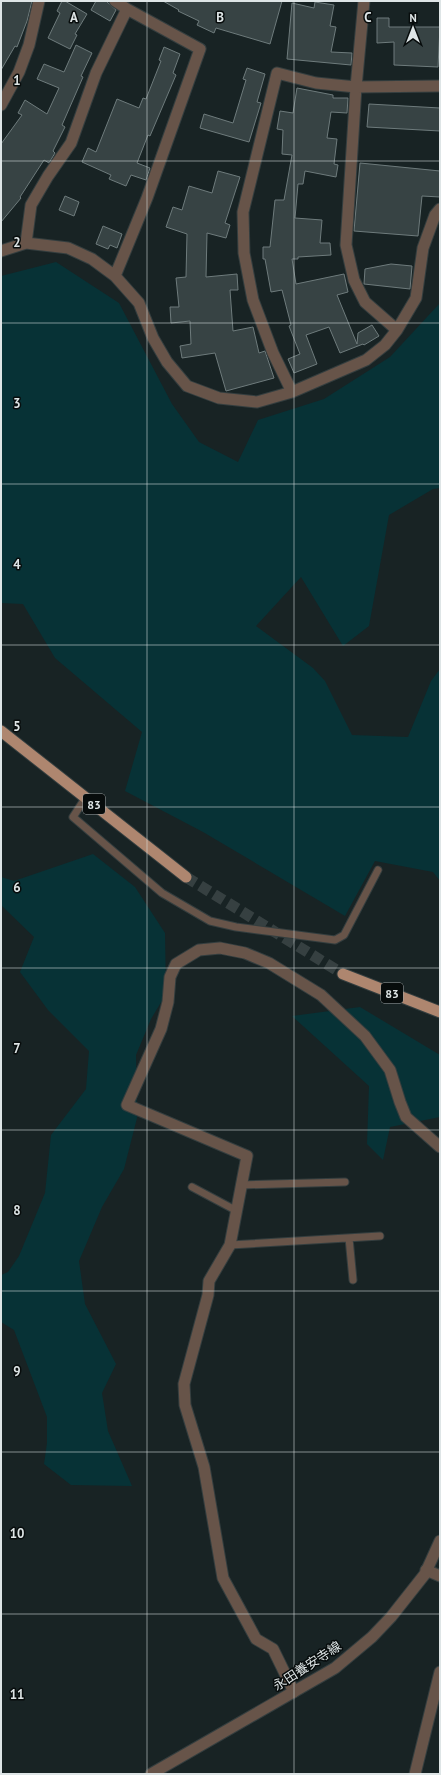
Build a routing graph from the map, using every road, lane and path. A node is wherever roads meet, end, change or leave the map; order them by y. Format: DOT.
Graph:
graph roads {
  1 [pos="39,1"];
  2 [pos="115,1"];
  3 [pos="364,1"];
  4 [pos="127,9"];
  5 [pos="440,86"];
  6 [pos="356,87"];
  7 [pos="1,104"];
  8 [pos="440,209"];
  9 [pos="26,243"];
  10 [pos="1,252"];
  11 [pos="115,276"];
  12 [pos="397,330"];
  13 [pos="292,392"];
  14 [pos="1,731"];
  15 [pos="86,798"];
  16 [pos="378,870"];
  17 [pos="186,877"];
  18 [pos="344,974"];
  19 [pos="440,1012"];
  20 [pos="440,1147"];
  21 [pos="345,1182"];
  22 [pos="241,1185"];
  23 [pos="192,1187"];
  24 [pos="237,1211"];
  25 [pos="380,1236"];
  26 [pos="349,1238"];
  27 [pos="230,1245"];
  28 [pos="353,1280"];
  29 [pos="440,1541"];
  30 [pos="426,1570"];
  31 [pos="440,1576"];
  32 [pos="440,1672"];
  33 [pos="294,1692"];
  34 [pos="151,1774"];
  35 [pos="415,1774"];
  1 -- 7 [label="street"];
  2 -- 4 [label="street"];
  3 -- 6 [label="street"];
  4 -- 9 [label="street"];
  4 -- 11 [label="street"];
  5 -- 6 [label="street"];
  6 -- 12 [label="street"];
  6 -- 13 [label="street"];
  8 -- 12 [label="street"];
  9 -- 10 [label="street"];
  9 -- 11 [label="street"];
  11 -- 13 [label="street"];
  12 -- 13 [label="street"];
  14 -- 15 [label="main road, 83"];
  15 -- 16 [label="lane"];
  15 -- 17 [label="main road, 83"];
  18 -- 19 [label="main road, 83"];
  20 -- 22 [label="street"];
  21 -- 22 [label="lane"];
  22 -- 24 [label="street"];
  23 -- 24 [label="lane"];
  24 -- 27 [label="street"];
  25 -- 26 [label="lane"];
  26 -- 27 [label="lane"];
  26 -- 28 [label="lane"];
  27 -- 33 [label="street"];
  29 -- 30 [label="street, 永田養安寺線"];
  30 -- 31 [label="street"];
  30 -- 33 [label="street, 永田養安寺線"];
  32 -- 35 [label="street"];
  33 -- 34 [label="street, 永田養安寺線"];
}
